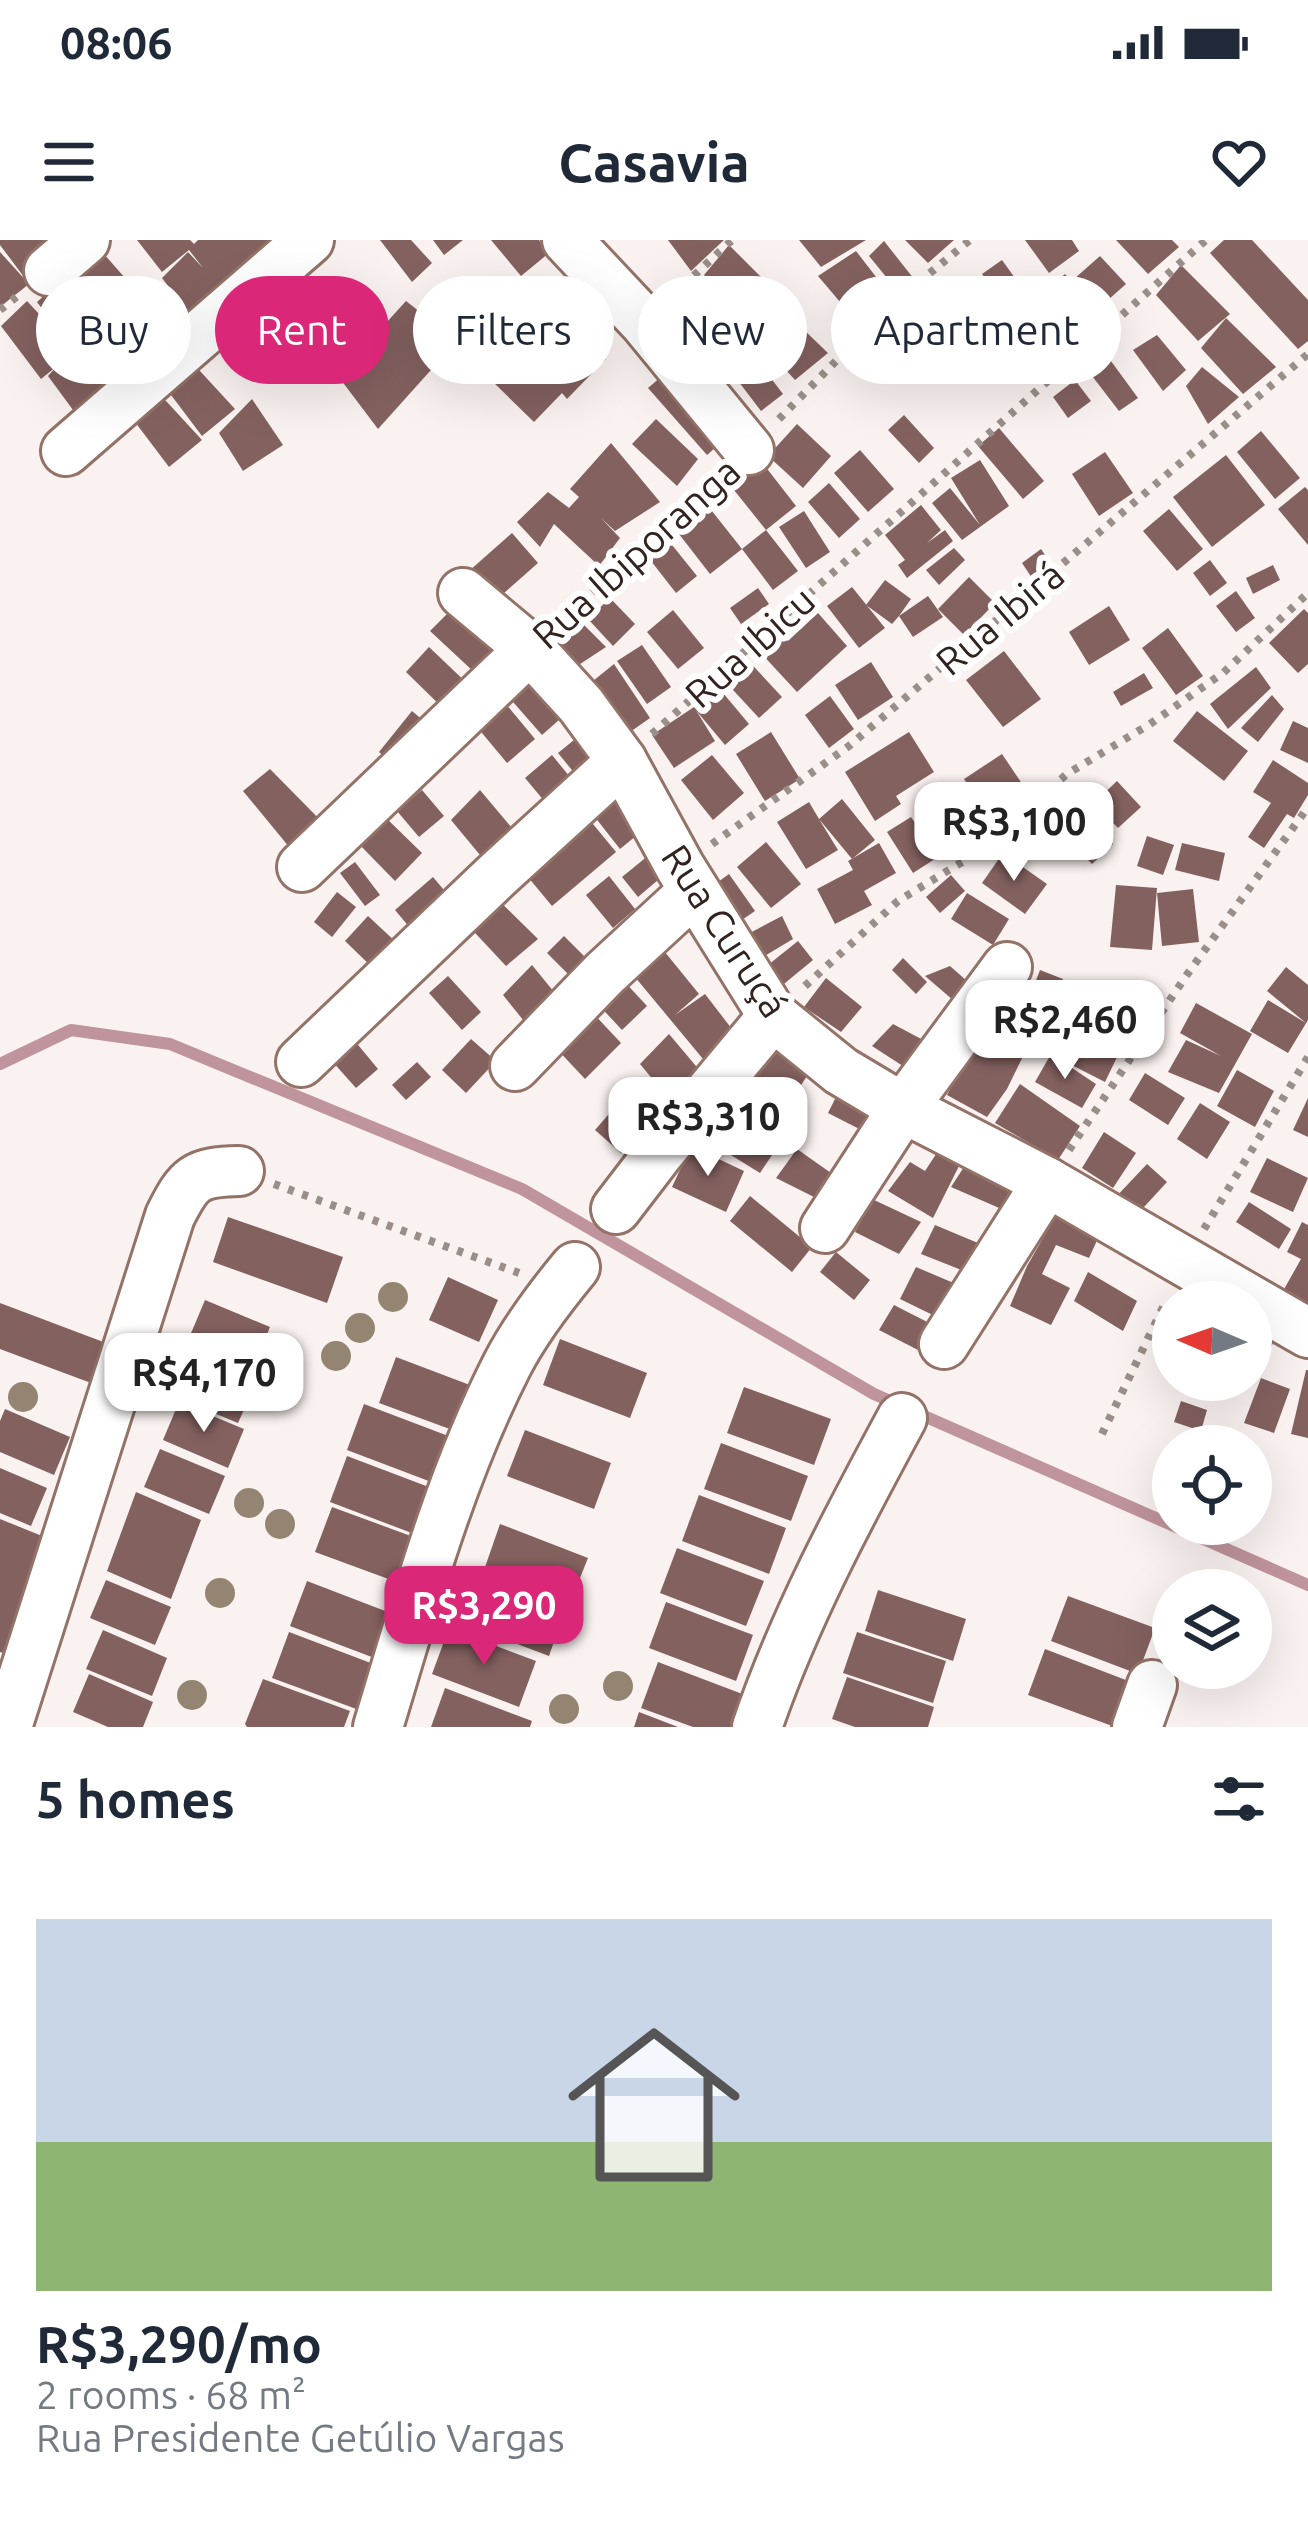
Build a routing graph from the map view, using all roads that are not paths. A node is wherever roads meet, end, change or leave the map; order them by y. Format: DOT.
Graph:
graph roads {
  1 [pos="309,240"];
  2 [pos="567,240"];
  3 [pos="748,450"];
  4 [pos="66,452"];
  5 [pos="463,593"];
  6 [pos="530,649"];
  7 [pos="622,760"];
  8 [pos="302,867"];
  9 [pos="687,879"];
  10 [pos="1007,967"];
  11 [pos="773,1016"];
  12 [pos="302,1062"];
  13 [pos="515,1066"];
  14 [pos="903,1108"];
  15 [pos="239,1171"];
  16 [pos="1048,1182"];
  17 [pos="616,1209"];
  18 [pos="825,1228"];
  19 [pos="567,1277"];
  20 [pos="1308,1333"];
  21 [pos="944,1344"];
  22 [pos="902,1418"];
  23 [pos="7,1727"];
  24 [pos="378,1727"];
  25 [pos="757,1727"];
  1 -- 4 [label="street"];
  2 -- 3 [label="street"];
  5 -- 6 [label="street, Rua Curuçá"];
  6 -- 7 [label="street, Rua Curuçá"];
  6 -- 8 [label="street, Rua Ibiporanga"];
  7 -- 9 [label="street, Rua Curuçá"];
  7 -- 12 [label="street"];
  9 -- 11 [label="street, Rua Curuçá"];
  9 -- 13 [label="street"];
  10 -- 14 [label="street"];
  11 -- 14 [label="street, Rua Curuçá"];
  11 -- 17 [label="street"];
  14 -- 16 [label="street, Rua Curuçá"];
  14 -- 18 [label="street"];
  15 -- 23 [label="street"];
  16 -- 20 [label="street, Rua Curuçá"];
  16 -- 21 [label="street"];
  19 -- 24 [label="street"];
  22 -- 25 [label="street"];
}
